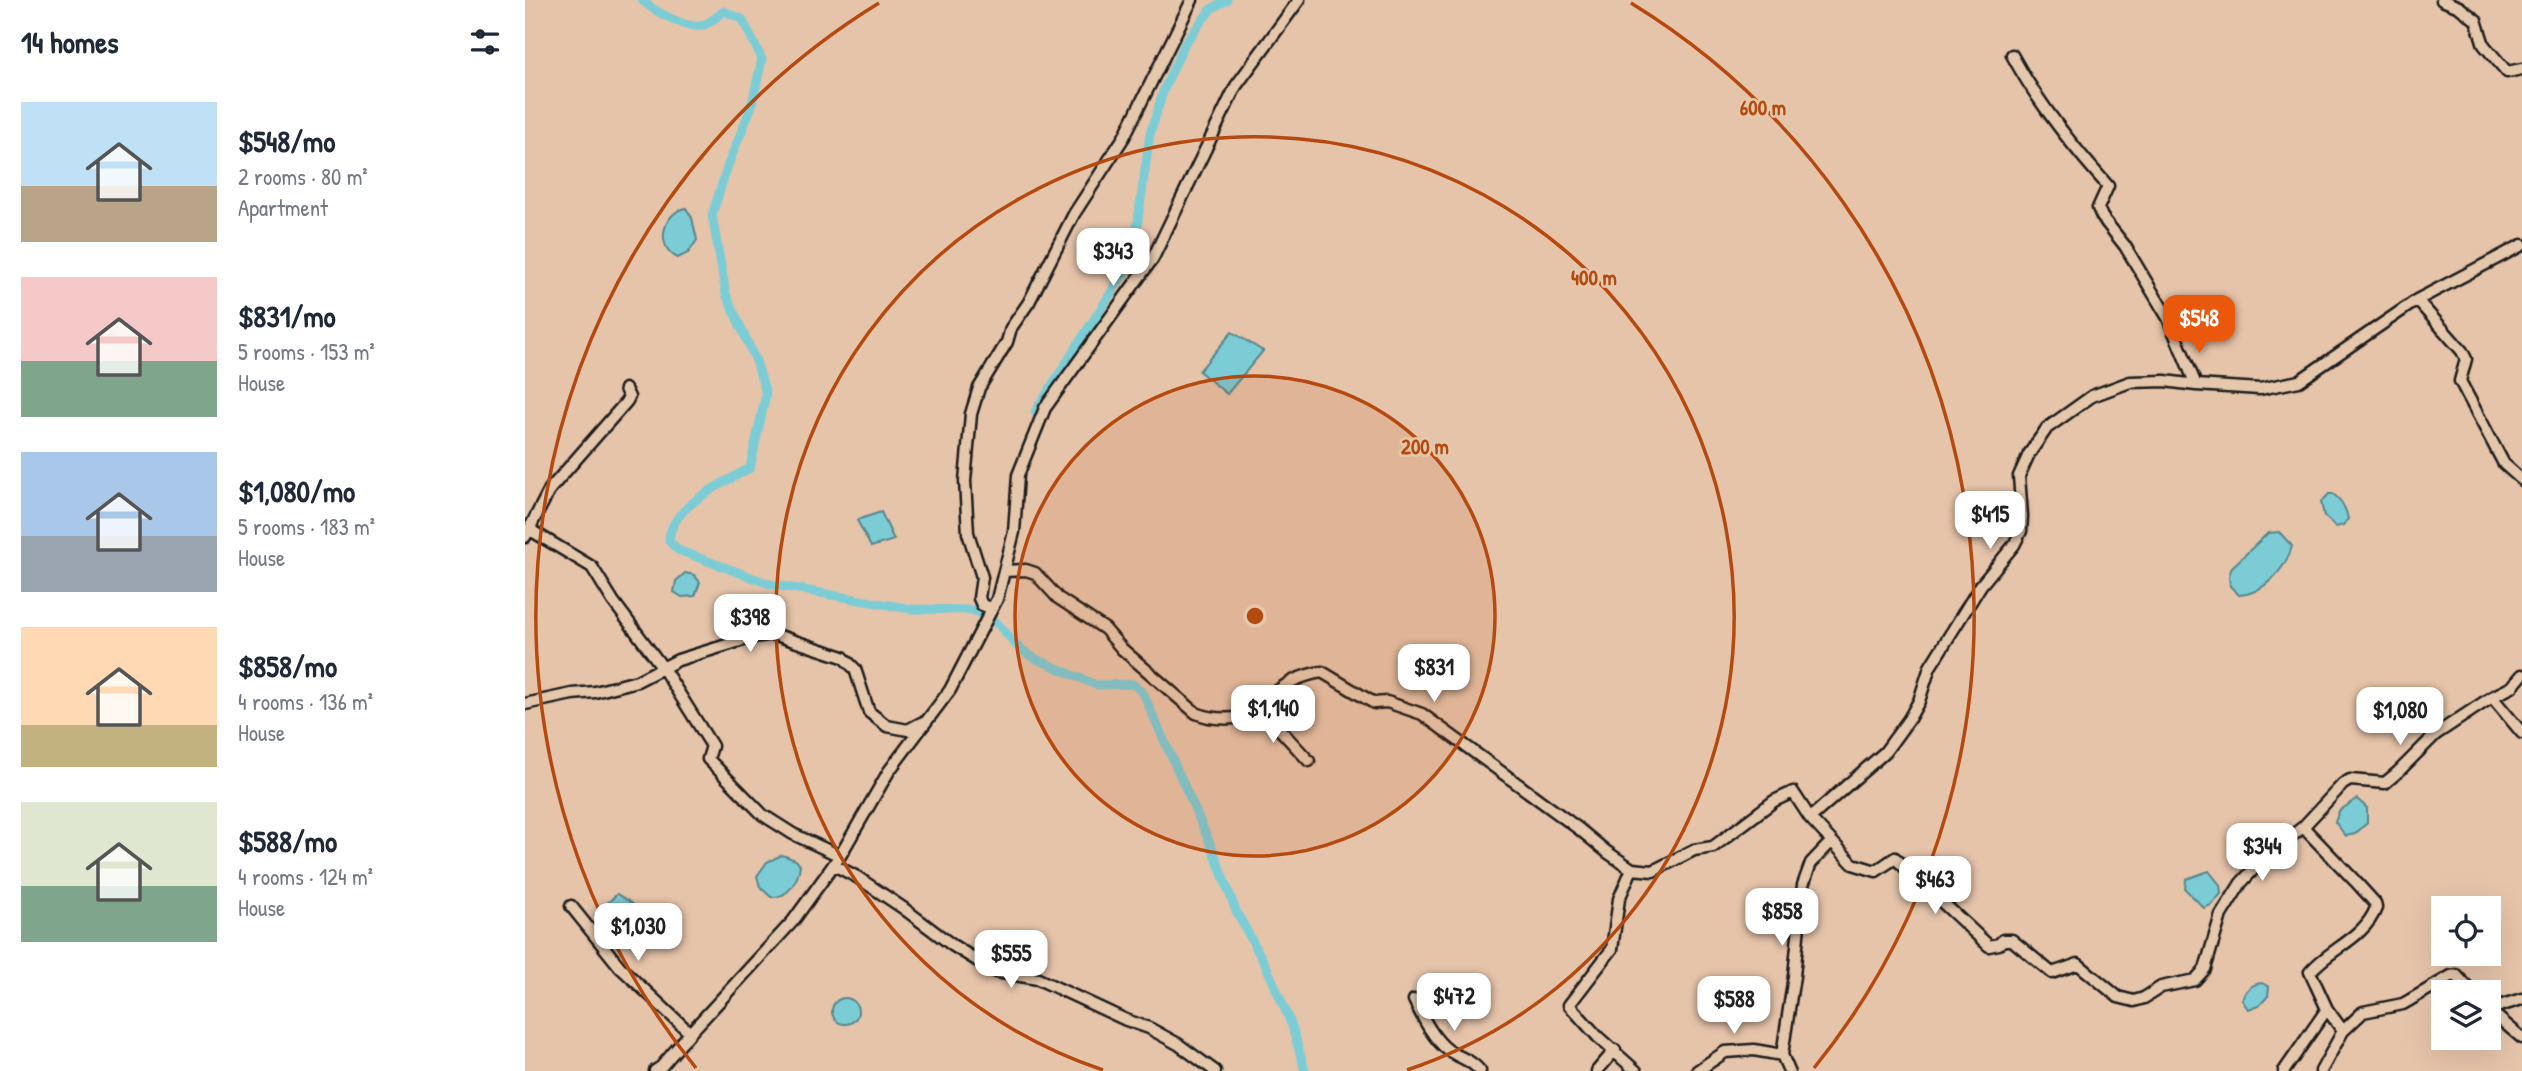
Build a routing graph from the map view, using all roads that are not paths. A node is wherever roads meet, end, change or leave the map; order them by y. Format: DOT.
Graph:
graph roads {
  1 [pos="1192,0"];
  2 [pos="1299,0"];
  3 [pos="2441,0"];
  4 [pos="2012,55"];
  5 [pos="2522,69"];
  6 [pos="2522,246"];
  7 [pos="2417,300"];
  8 [pos="2196,385"];
  9 [pos="625,389"];
  10 [pos="2522,480"];
  11 [pos="531,526"];
  12 [pos="525,537"];
  13 [pos="1004,571"];
  14 [pos="991,608"];
  15 [pos="663,668"];
  16 [pos="2522,675"];
  17 [pos="2492,697"];
  18 [pos="525,704"];
  19 [pos="1260,708"];
  20 [pos="925,720"];
  21 [pos="2522,733"];
  22 [pos="1308,761"];
  23 [pos="1810,818"];
  24 [pos="2303,827"];
  25 [pos="1831,842"];
  26 [pos="837,860"];
  27 [pos="1632,869"];
  28 [pos="571,906"];
  29 [pos="2444,980"];
  30 [pos="2461,980"];
  31 [pos="2431,988"];
  32 [pos="2522,999"];
  33 [pos="1414,1000"];
  34 [pos="2501,1005"];
  35 [pos="2327,1009"];
  36 [pos="2501,1019"];
  37 [pos="2343,1031"];
  38 [pos="690,1033"];
  39 [pos="2522,1038"];
  40 [pos="1615,1050"];
  41 [pos="1782,1055"];
  42 [pos="655,1071"];
  43 [pos="1215,1071"];
  44 [pos="1481,1071"];
  45 [pos="1597,1071"];
  46 [pos="1636,1071"];
  47 [pos="1697,1071"];
  48 [pos="1789,1071"];
  49 [pos="2284,1071"];
  50 [pos="2321,1071"];
  1 -- 14 [label="street"];
  2 -- 13 [label="street"];
  3 -- 5 [label="street"];
  4 -- 8 [label="street"];
  6 -- 7 [label="street"];
  7 -- 8 [label="street"];
  7 -- 10 [label="street"];
  8 -- 23 [label="street"];
  9 -- 11 [label="street"];
  11 -- 12 [label="street"];
  11 -- 15 [label="street"];
  13 -- 14 [label="street"];
  13 -- 19 [label="street"];
  14 -- 20 [label="street"];
  15 -- 18 [label="street"];
  15 -- 20 [label="street"];
  15 -- 26 [label="street"];
  16 -- 17 [label="street"];
  17 -- 21 [label="street"];
  17 -- 24 [label="street"];
  19 -- 22 [label="street"];
  19 -- 27 [label="street"];
  20 -- 26 [label="street"];
  23 -- 25 [label="street"];
  23 -- 27 [label="street"];
  24 -- 25 [label="street"];
  24 -- 35 [label="street"];
  25 -- 41 [label="street"];
  26 -- 38 [label="street"];
  26 -- 43 [label="street"];
  27 -- 40 [label="street"];
  28 -- 38 [label="street"];
  29 -- 30 [label="street"];
  31 -- 37 [label="street"];
  32 -- 34 [label="street"];
  33 -- 44 [label="street"];
  35 -- 37 [label="street"];
  35 -- 49 [label="street"];
  36 -- 39 [label="street"];
  37 -- 50 [label="street"];
  38 -- 42 [label="street"];
  40 -- 45 [label="street"];
  40 -- 46 [label="street"];
  41 -- 47 [label="street"];
  41 -- 48 [label="street"];
}
